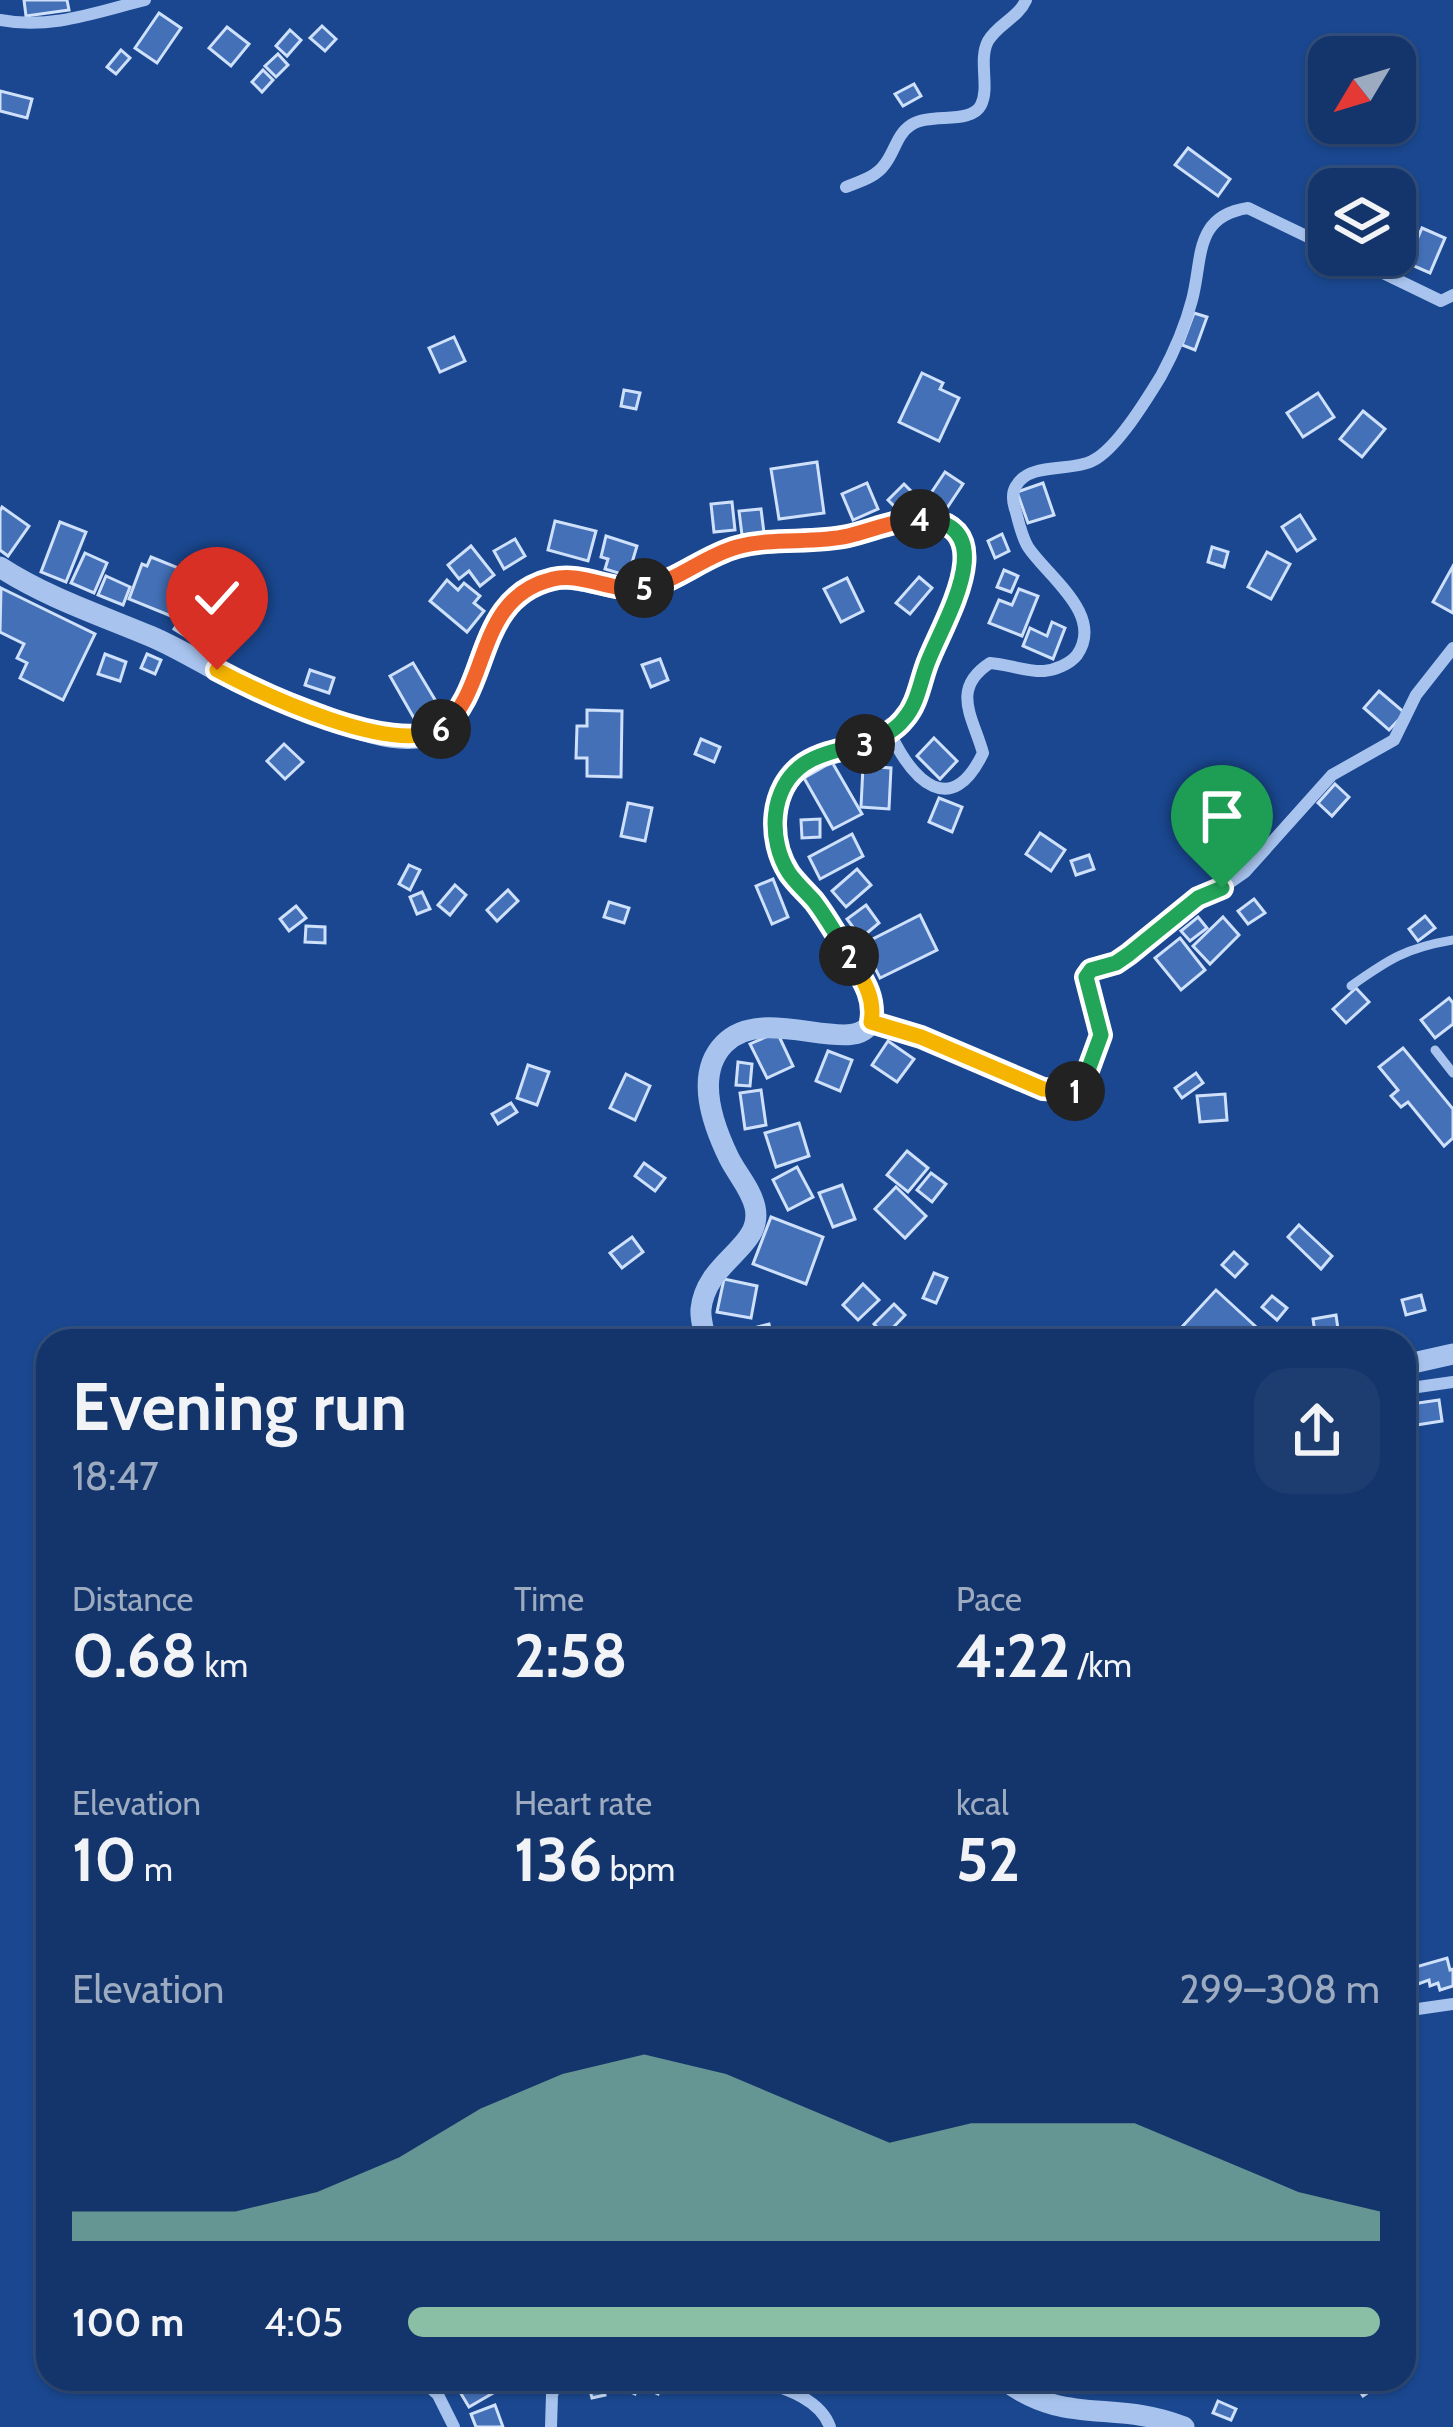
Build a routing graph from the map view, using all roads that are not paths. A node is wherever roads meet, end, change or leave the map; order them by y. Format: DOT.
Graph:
graph roads {
  1 [pos="145,0"];
  2 [pos="1026,0"];
  3 [pos="0,20"];
  4 [pos="846,188"];
  5 [pos="1308,237"];
  6 [pos="1389,276"];
  7 [pos="1453,296"];
  8 [pos="0,567"];
  9 [pos="1453,648"];
  10 [pos="890,733"];
  11 [pos="1453,940"];
  12 [pos="1351,986"];
  13 [pos="871,1022"];
  14 [pos="1436,1050"];
  15 [pos="1453,1073"];
  16 [pos="703,1329"];
  17 [pos="1453,1354"];
  18 [pos="1416,1362"];
  19 [pos="1453,1382"];
  20 [pos="1416,1387"];
  21 [pos="1453,2005"];
  22 [pos="1416,2010"];
  23 [pos="434,2391"];
  24 [pos="554,2391"];
  25 [pos="790,2391"];
  26 [pos="1016,2391"];
  27 [pos="454,2427"];
  28 [pos="550,2427"];
  29 [pos="830,2427"];
  30 [pos="1184,2427"];
  1 -- 3 [label="street"];
  2 -- 4 [label="street"];
  5 -- 10 [label="street"];
  6 -- 7 [label="street"];
  8 -- 10 [label="street"];
  9 -- 13 [label="street"];
  10 -- 13 [label="street"];
  11 -- 12 [label="lane"];
  13 -- 16 [label="street"];
  14 -- 15 [label="lane"];
  17 -- 18 [label="street"];
  19 -- 20 [label="street"];
  21 -- 22 [label="street"];
  23 -- 27 [label="street"];
  24 -- 28 [label="street"];
  25 -- 29 [label="street"];
  26 -- 30 [label="street"];
}
